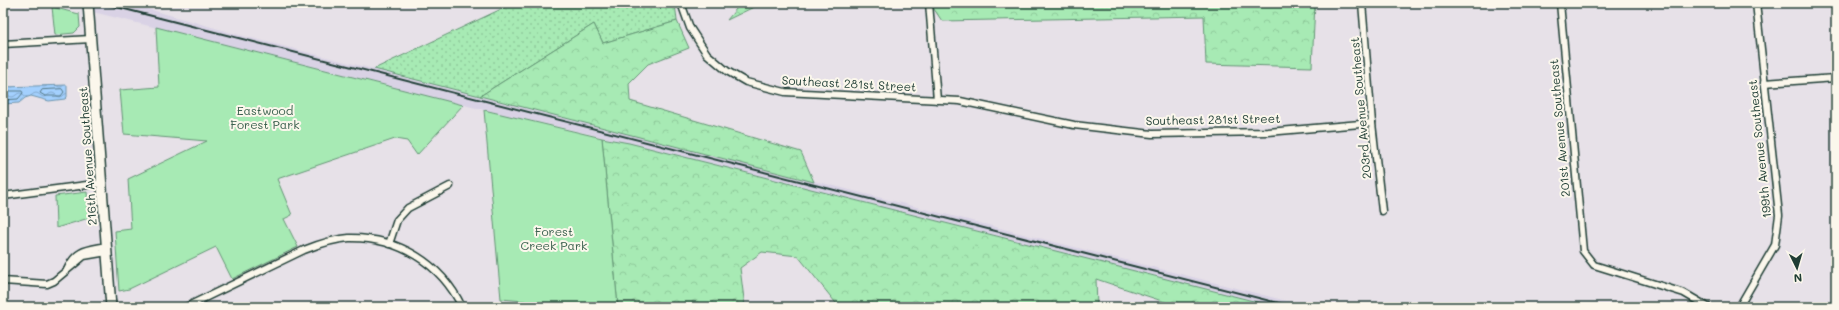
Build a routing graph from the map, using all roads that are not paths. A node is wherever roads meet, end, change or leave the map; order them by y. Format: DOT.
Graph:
graph roads {
  1 [pos="88,3"];
  2 [pos="681,3"];
  3 [pos="929,3"];
  4 [pos="1362,3"];
  5 [pos="1560,3"];
  6 [pos="1756,3"];
  7 [pos="91,39"];
  8 [pos="3,44"];
  9 [pos="1836,78"];
  10 [pos="1764,83"];
  11 [pos="937,100"];
  12 [pos="1372,123"];
  13 [pos="102,183"];
  14 [pos="450,186"];
  15 [pos="3,196"];
  16 [pos="1382,211"];
  17 [pos="388,244"];
  18 [pos="107,249"];
  19 [pos="3,281"];
  20 [pos="112,307"];
  21 [pos="186,307"];
  22 [pos="462,307"];
  23 [pos="1708,307"];
  24 [pos="1738,307"];
  1 -- 7 [label="street, 216th Avenue Southeast"];
  2 -- 11 [label="street, Southeast 281st Street"];
  3 -- 11 [label="street"];
  4 -- 12 [label="street, 203rd Avenue Southeast"];
  5 -- 23 [label="street, 201st Avenue Southeast"];
  6 -- 10 [label="street, 199th Avenue Southeast"];
  7 -- 8 [label="street"];
  7 -- 13 [label="street, 216th Avenue Southeast"];
  9 -- 10 [label="street"];
  10 -- 24 [label="street, 199th Avenue Southeast"];
  11 -- 12 [label="street, Southeast 281st Street"];
  12 -- 16 [label="street, 203rd Avenue Southeast"];
  13 -- 15 [label="street"];
  13 -- 18 [label="street, 216th Avenue Southeast"];
  14 -- 17 [label="street"];
  17 -- 21 [label="street"];
  17 -- 22 [label="street"];
  18 -- 19 [label="street"];
  18 -- 20 [label="street, 216th Avenue Southeast"];
}
